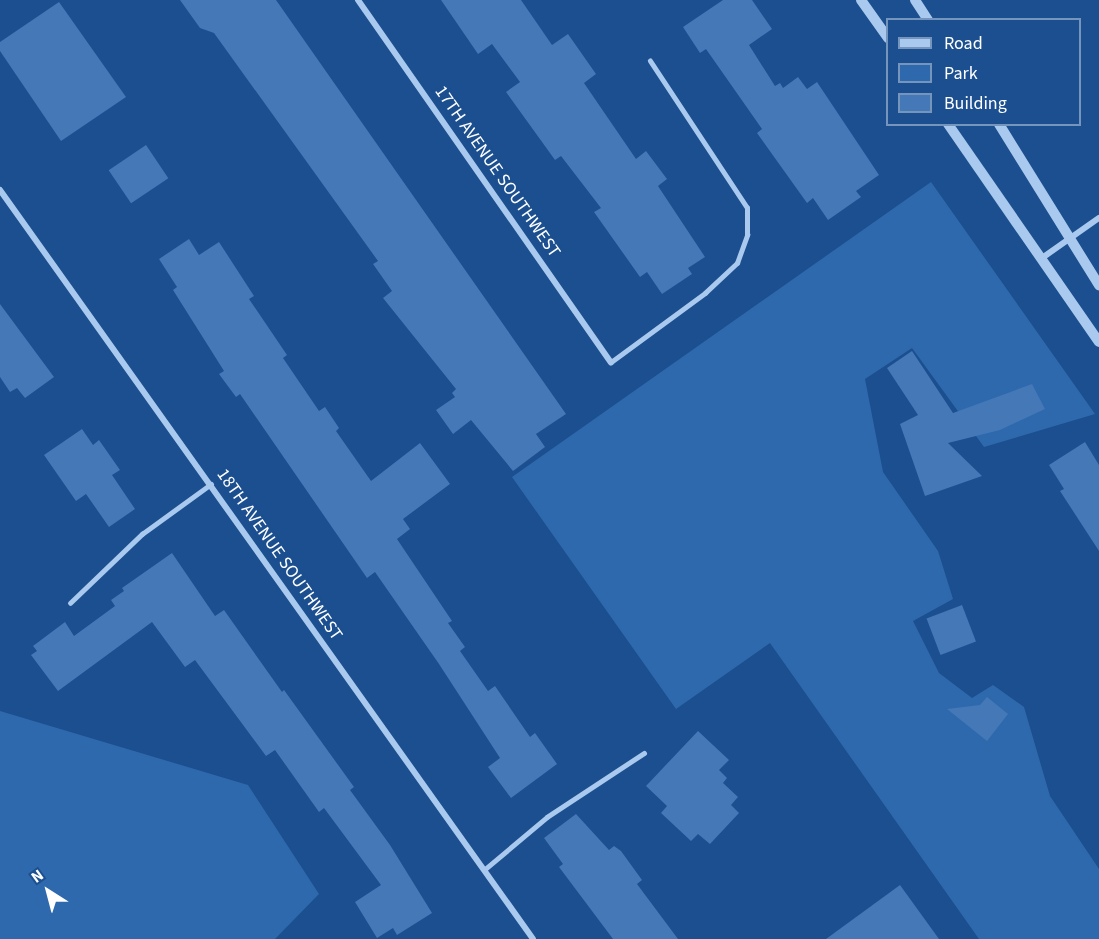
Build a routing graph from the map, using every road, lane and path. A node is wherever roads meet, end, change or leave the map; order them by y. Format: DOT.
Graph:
graph roads {
  1 [pos="358,0"];
  2 [pos="915,0"];
  3 [pos="864,1"];
  4 [pos="927,18"];
  5 [pos="886,35"];
  6 [pos="650,61"];
  7 [pos="949,126"];
  8 [pos="1000,126"];
  9 [pos="0,190"];
  10 [pos="1099,218"];
  11 [pos="1069,239"];
  12 [pos="1042,258"];
  13 [pos="1099,285"];
  14 [pos="1099,342"];
  15 [pos="611,362"];
  16 [pos="211,484"];
  17 [pos="70,603"];
  18 [pos="644,753"];
  19 [pos="484,870"];
  20 [pos="533,939"];
  1 -- 15 [label="street, 17TH AVENUE SOUTHWEST"];
  2 -- 4 [label="street"];
  3 -- 5 [label="street"];
  6 -- 15 [label="lane"];
  7 -- 12 [label="street"];
  8 -- 11 [label="street"];
  9 -- 16 [label="street, 18TH AVENUE SOUTHWEST"];
  10 -- 11 [label="street"];
  11 -- 12 [label="street"];
  11 -- 13 [label="street"];
  12 -- 14 [label="street"];
  16 -- 17 [label="lane"];
  16 -- 19 [label="street, 18TH AVENUE SOUTHWEST"];
  18 -- 19 [label="lane"];
  19 -- 20 [label="street, 18TH AVENUE SOUTHWEST"];
}
